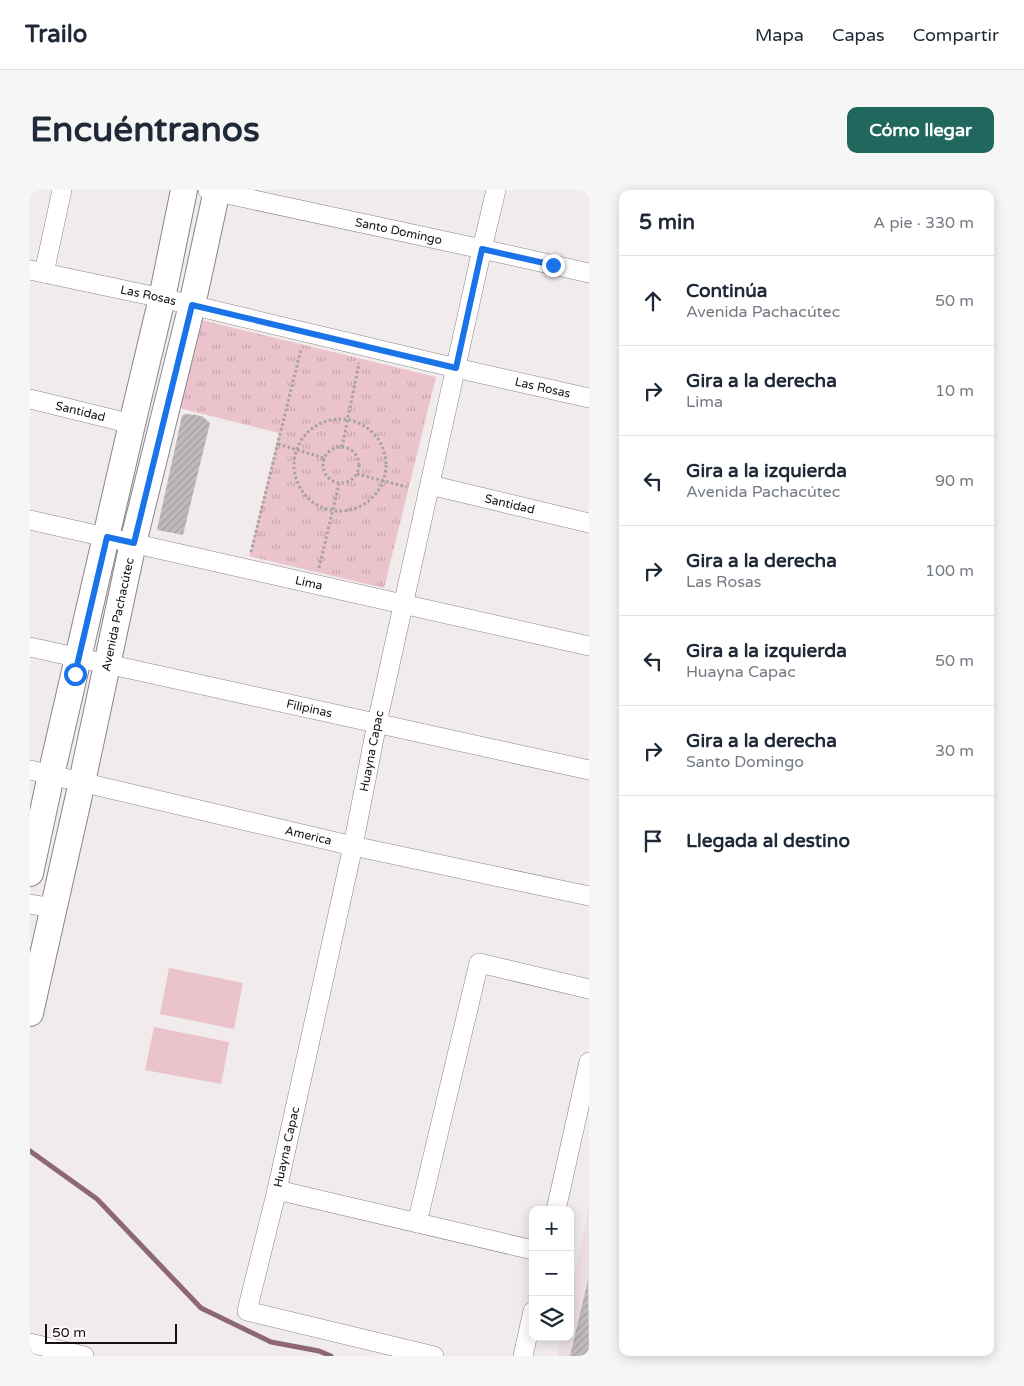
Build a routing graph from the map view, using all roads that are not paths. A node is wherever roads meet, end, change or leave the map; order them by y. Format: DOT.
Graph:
graph roads {
  1 [pos="62,190"];
  2 [pos="184,190"];
  3 [pos="496,190"];
  4 [pos="214,191"];
  5 [pos="482,249"];
  6 [pos="37,271"];
  7 [pos="589,273"];
  8 [pos="162,298"];
  9 [pos="192,305"];
  10 [pos="456,368"];
  11 [pos="589,398"];
  12 [pos="30,399"];
  13 [pos="132,424"];
  14 [pos="430,485"];
  15 [pos="30,520"];
  16 [pos="589,522"];
  17 [pos="107,537"];
  18 [pos="134,543"];
  19 [pos="404,604"];
  20 [pos="589,646"];
  21 [pos="30,647"];
  22 [pos="79,658"];
  23 [pos="108,664"];
  24 [pos="377,723"];
  25 [pos="589,770"];
  26 [pos="41,773"];
  27 [pos="82,782"];
  28 [pos="352,846"];
  29 [pos="30,874"];
  30 [pos="589,896"];
  31 [pos="42,906"];
  32 [pos="589,989"];
  33 [pos="30,1013"];
  34 [pos="589,1062"];
  35 [pos="277,1190"];
  36 [pos="557,1206"];
  37 [pos="417,1223"];
  38 [pos="529,1249"];
  39 [pos="529,1327"];
  40 [pos="30,1343"];
  41 [pos="84,1356"];
  42 [pos="434,1356"];
  43 [pos="522,1356"];
  1 -- 6 [label="street"];
  2 -- 8 [label="street"];
  3 -- 5 [label="street, Huayna Capac"];
  4 -- 5 [label="street, Santo Domingo"];
  4 -- 9 [label="street, Avenida Pachacútec"];
  5 -- 7 [label="street, Santo Domingo"];
  5 -- 10 [label="street, Huayna Capac"];
  6 -- 8 [label="street, Las Rosas"];
  8 -- 9 [label="street, Las Rosas"];
  8 -- 13 [label="street"];
  9 -- 10 [label="street, Las Rosas"];
  9 -- 18 [label="street, Avenida Pachacútec"];
  10 -- 11 [label="street, Las Rosas"];
  10 -- 14 [label="street, Huayna Capac"];
  12 -- 13 [label="street, Santidad"];
  13 -- 17 [label="street"];
  14 -- 16 [label="street, Santidad"];
  14 -- 19 [label="street, Huayna Capac"];
  15 -- 17 [label="street, Lima"];
  17 -- 18 [label="street, Lima"];
  17 -- 22 [label="street"];
  18 -- 19 [label="street, Lima"];
  18 -- 23 [label="street, Avenida Pachacútec"];
  19 -- 20 [label="street, Lima"];
  19 -- 24 [label="street, Huayna Capac"];
  21 -- 22 [label="street, Filipinas"];
  22 -- 23 [label="street, Filipinas"];
  22 -- 26 [label="street"];
  23 -- 24 [label="street, Filipinas"];
  23 -- 27 [label="street, Avenida Pachacútec"];
  24 -- 25 [label="street, Filipinas"];
  24 -- 28 [label="street, Huayna Capac"];
  26 -- 27 [label="street, America"];
  26 -- 29 [label="street"];
  27 -- 28 [label="street, America"];
  27 -- 31 [label="street, Avenida Pachacútec"];
  28 -- 30 [label="street, America"];
  28 -- 35 [label="street, Huayna Capac"];
  31 -- 33 [label="street, Avenida Pachacútec"];
  32 -- 37 [label="street"];
  34 -- 36 [label="street"];
  35 -- 37 [label="street"];
  35 -- 42 [label="street, Huayna Capac"];
  37 -- 38 [label="street"];
  39 -- 43 [label="street"];
  40 -- 41 [label="street"];
}
